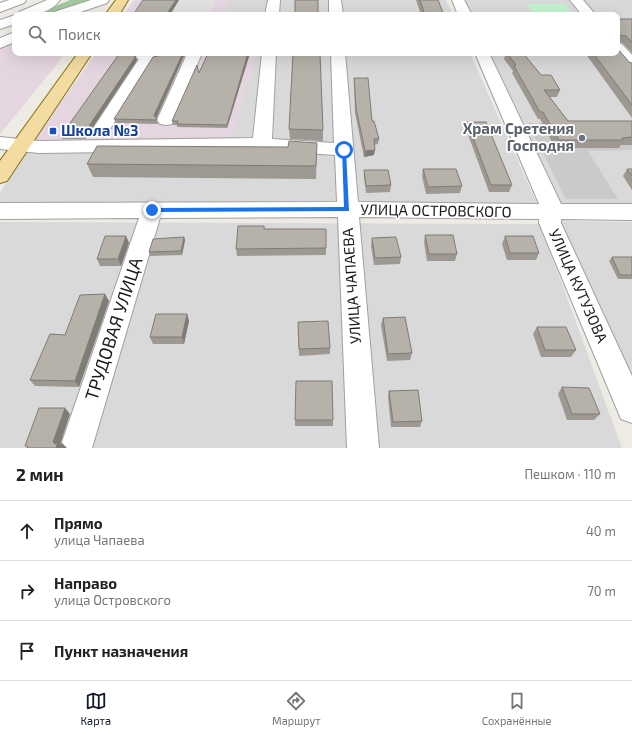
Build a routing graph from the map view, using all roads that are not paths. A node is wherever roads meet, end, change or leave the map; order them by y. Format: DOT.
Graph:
graph roads {
  1 [pos="20,0"];
  2 [pos="54,0"];
  3 [pos="103,0"];
  4 [pos="122,0"];
  5 [pos="274,0"];
  6 [pos="335,0"];
  7 [pos="458,0"];
  8 [pos="576,0"];
  9 [pos="0,8"];
  10 [pos="32,12"];
  11 [pos="68,12"];
  12 [pos="114,12"];
  13 [pos="272,12"];
  14 [pos="336,12"];
  15 [pos="464,12"];
  16 [pos="586,12"];
  17 [pos="12,20"];
  18 [pos="0,25"];
  19 [pos="12,38"];
  20 [pos="0,44"];
  21 [pos="620,47"];
  22 [pos="632,47"];
  23 [pos="620,51"];
  24 [pos="83,56"];
  25 [pos="140,56"];
  26 [pos="194,56"];
  27 [pos="269,56"];
  28 [pos="338,56"];
  29 [pos="483,56"];
  30 [pos="632,65"];
  31 [pos="166,120"];
  32 [pos="103,127"];
  33 [pos="0,143"];
  34 [pos="262,144"];
  35 [pos="20,145"];
  36 [pos="344,150"];
  37 [pos="0,176"];
  38 [pos="347,209"];
  39 [pos="152,210"];
  40 [pos="0,211"];
  41 [pos="550,212"];
  42 [pos="632,212"];
  43 [pos="632,409"];
  44 [pos="76,448"];
  45 [pos="363,448"];
  1 -- 9 [label="street"];
  2 -- 10 [label="street"];
  3 -- 11 [label="street"];
  4 -- 12 [label="main road"];
  5 -- 13 [label="street"];
  6 -- 14 [label="street"];
  7 -- 15 [label="street"];
  8 -- 16 [label="street"];
  17 -- 18 [label="street"];
  19 -- 20 [label="street"];
  21 -- 22 [label="street"];
  23 -- 30 [label="street"];
  24 -- 35 [label="main road"];
  25 -- 32 [label="street"];
  26 -- 31 [label="street"];
  27 -- 34 [label="street"];
  28 -- 36 [label="street, УЛИЦА ЧАПАЕВА"];
  29 -- 41 [label="street, УЛИЦА КУТУЗОВА"];
  33 -- 35 [label="street"];
  34 -- 35 [label="street"];
  34 -- 36 [label="street"];
  35 -- 37 [label="main road"];
  36 -- 38 [label="street, УЛИЦА ЧАПАЕВА"];
  38 -- 39 [label="street, УЛИЦА ОСТРОВСКОГО"];
  38 -- 41 [label="street, УЛИЦА ОСТРОВСКОГО"];
  38 -- 45 [label="street, УЛИЦА ЧАПАЕВА"];
  39 -- 40 [label="street, УЛИЦА ОСТРОВСКОГО"];
  39 -- 44 [label="street, ТРУДОВАЯ УЛИЦА"];
  41 -- 42 [label="street, УЛИЦА ОСТРОВСКОГО"];
  41 -- 43 [label="street, УЛИЦА КУТУЗОВА"];
}
